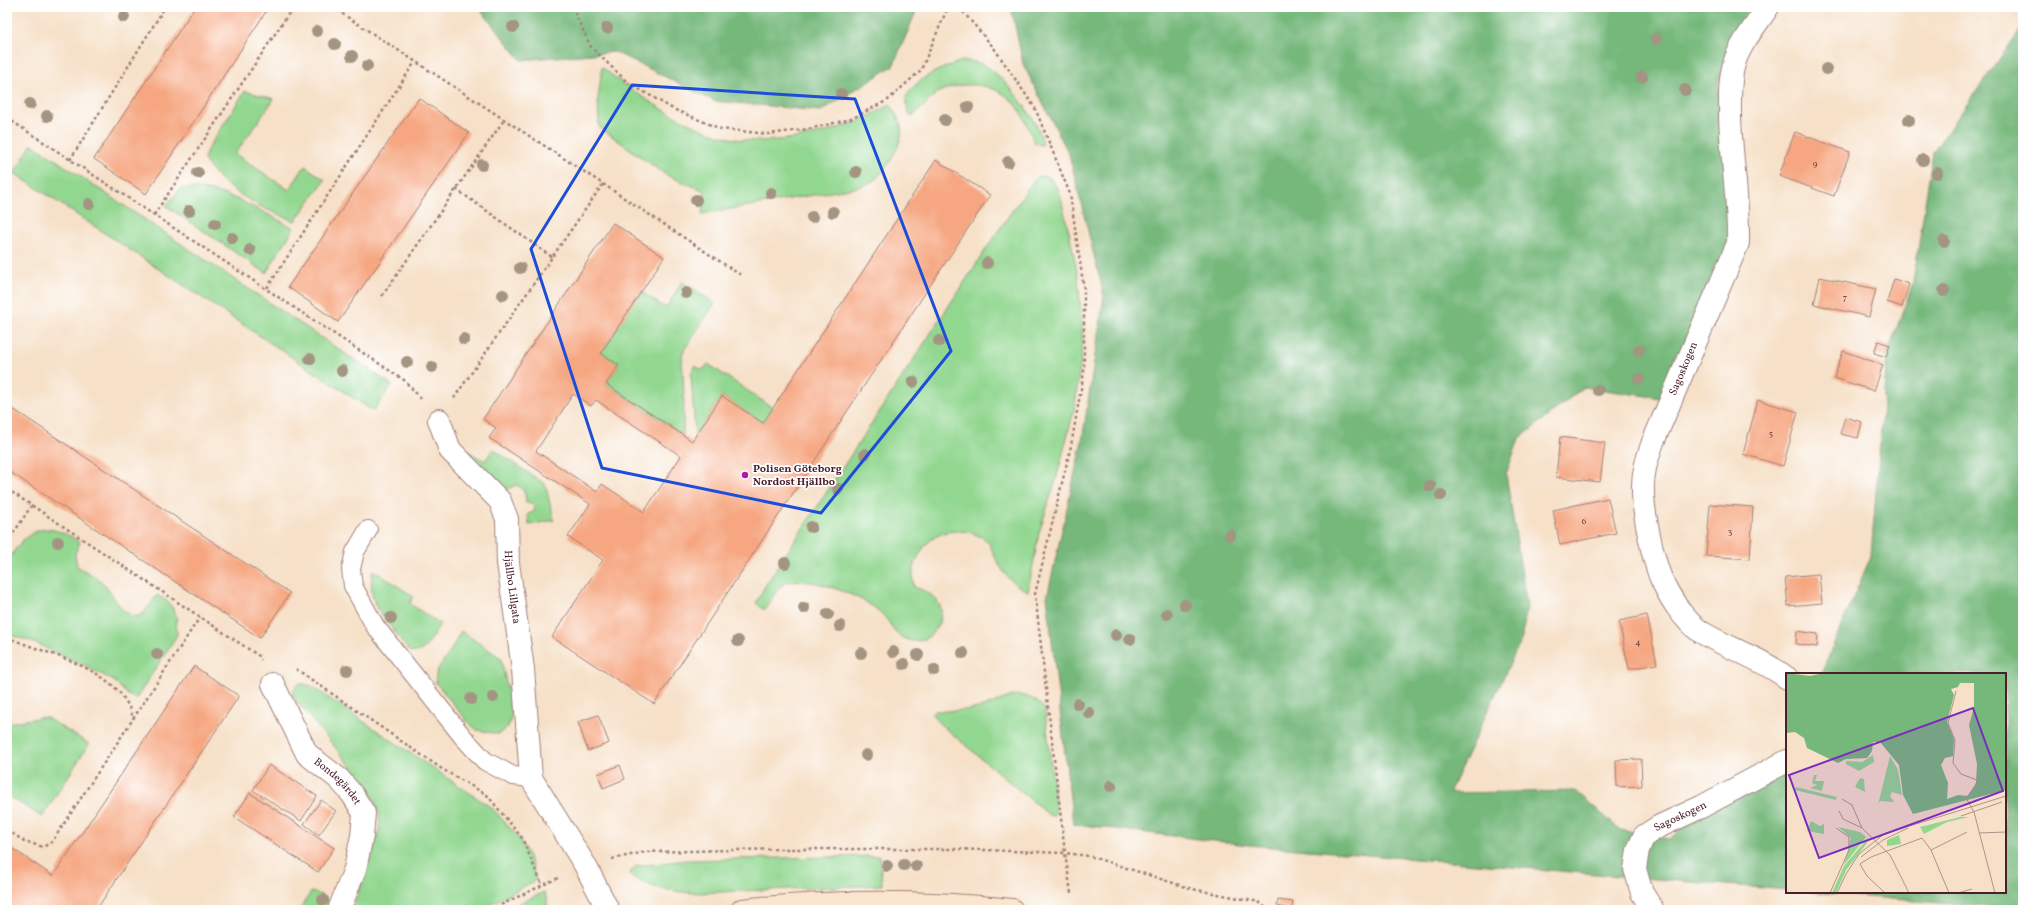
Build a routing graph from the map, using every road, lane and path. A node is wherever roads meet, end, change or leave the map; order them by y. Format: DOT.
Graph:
graph roads {
  1 [pos="10,7"];
  2 [pos="165,7"];
  3 [pos="293,7"];
  4 [pos="332,7"];
  5 [pos="572,7"];
  6 [pos="948,7"];
  7 [pos="959,7"];
  8 [pos="1768,7"];
  9 [pos="7,11"];
  10 [pos="415,62"];
  11 [pos="7,118"];
  12 [pos="504,120"];
  13 [pos="70,160"];
  14 [pos="603,184"];
  15 [pos="456,189"];
  16 [pos="154,215"];
  17 [pos="552,257"];
  18 [pos="742,276"];
  19 [pos="267,288"];
  20 [pos="382,296"];
  21 [pos="440,420"];
  22 [pos="7,489"];
  23 [pos="32,506"];
  24 [pos="368,530"];
  25 [pos="7,543"];
  26 [pos="200,617"];
  27 [pos="7,637"];
  28 [pos="260,656"];
  29 [pos="266,659"];
  30 [pos="292,668"];
  31 [pos="1786,677"];
  32 [pos="273,684"];
  33 [pos="132,719"];
  34 [pos="1786,762"];
  35 [pos="530,778"];
  36 [pos="7,830"];
  37 [pos="1065,853"];
  38 [pos="585,865"];
  39 [pos="542,885"];
  40 [pos="1071,892"];
  41 [pos="339,910"];
  42 [pos="490,910"];
  43 [pos="608,910"];
  44 [pos="742,910"];
  45 [pos="1012,910"];
  46 [pos="1268,910"];
  47 [pos="1653,910"];
  1 -- 9 [label="path"];
  2 -- 13 [label="path"];
  3 -- 16 [label="path"];
  4 -- 10 [label="path"];
  5 -- 6 [label="path"];
  7 -- 37 [label="path"];
  8 -- 31 [label="street, Sagoskogen"];
  10 -- 12 [label="path"];
  10 -- 19 [label="path"];
  11 -- 13 [label="path"];
  12 -- 14 [label="path"];
  12 -- 15 [label="path"];
  13 -- 16 [label="path"];
  14 -- 17 [label="path"];
  14 -- 18 [label="path"];
  15 -- 17 [label="path"];
  15 -- 20 [label="path"];
  16 -- 19 [label="path"];
  17 -- 21 [label="path"];
  19 -- 21 [label="path"];
  21 -- 35 [label="street, Hjällbo Lillgata"];
  22 -- 23 [label="path"];
  23 -- 25 [label="path"];
  23 -- 26 [label="path"];
  24 -- 35 [label="lane"];
  26 -- 28 [label="path"];
  26 -- 33 [label="path"];
  27 -- 33 [label="path"];
  28 -- 29 [label="path"];
  28 -- 32 [label="path"];
  30 -- 39 [label="path"];
  32 -- 41 [label="street, Bondegärdet"];
  33 -- 36 [label="path"];
  34 -- 47 [label="street, Sagoskogen"];
  35 -- 38 [label="street, Hjällbo Lillgata"];
  37 -- 38 [label="path"];
  37 -- 40 [label="path"];
  37 -- 46 [label="path"];
  38 -- 39 [label="path"];
  38 -- 43 [label="street, Hjällbo Lillgata"];
  39 -- 42 [label="path"];
  44 -- 45 [label="main road"];
}
